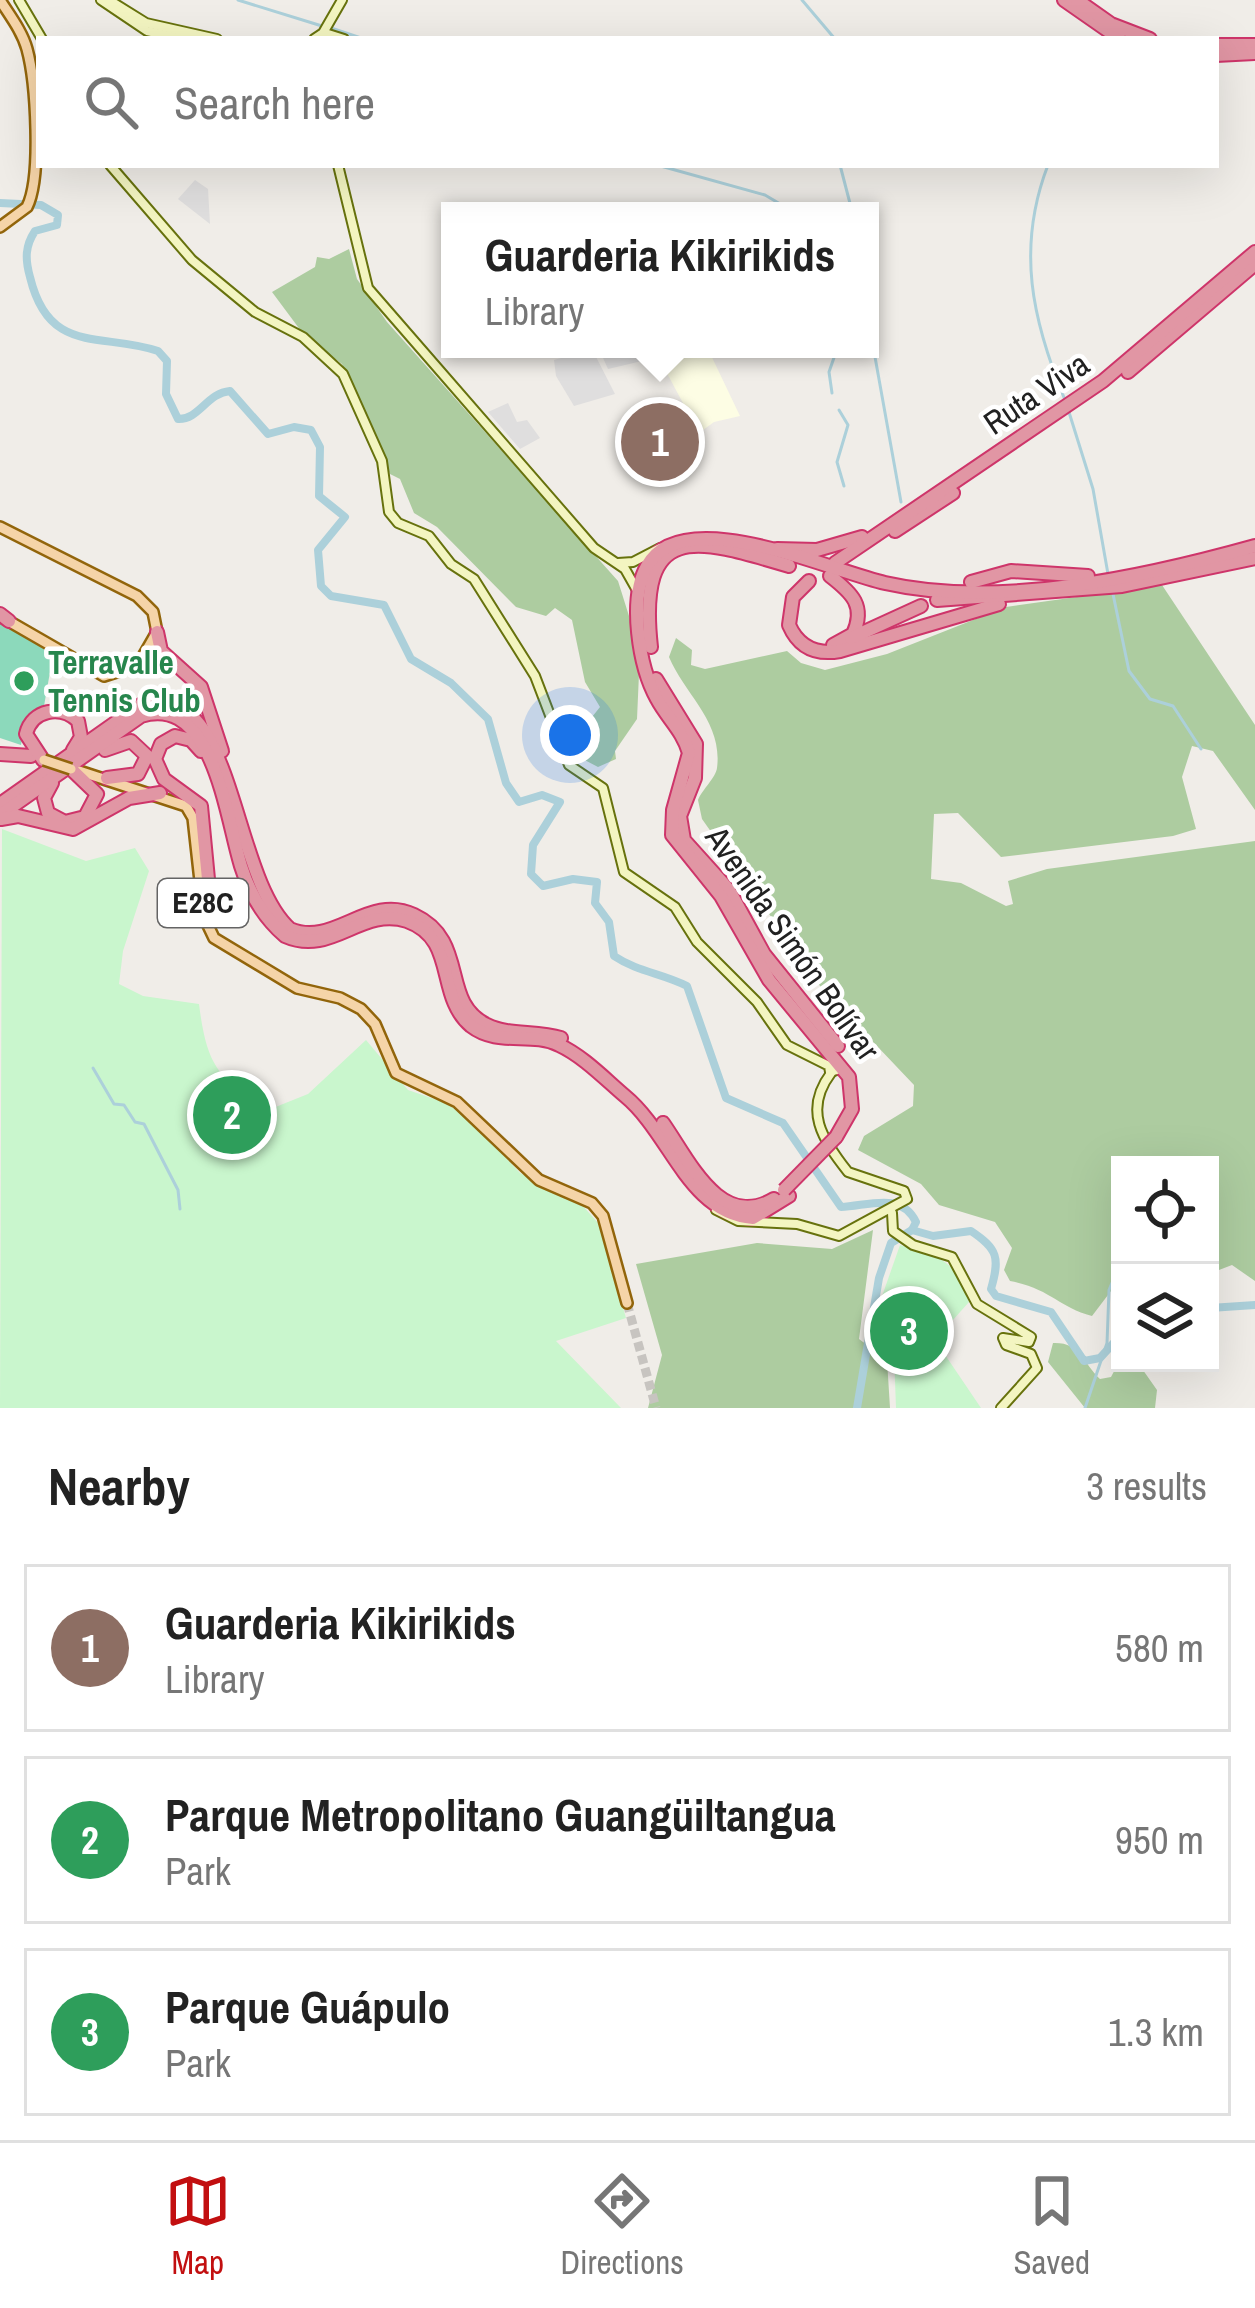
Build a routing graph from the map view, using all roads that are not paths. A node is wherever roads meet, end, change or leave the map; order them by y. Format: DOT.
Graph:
graph roads {
  1 [pos="0,0"];
  2 [pos="20,0"];
  3 [pos="105,0"];
  4 [pos="342,0"];
  5 [pos="1064,0"];
  6 [pos="1077,0"];
  7 [pos="323,33"];
  8 [pos="40,36"];
  9 [pos="170,36"];
  10 [pos="204,36"];
  11 [pos="318,36"];
  12 [pos="334,36"];
  13 [pos="1116,36"];
  14 [pos="1142,36"];
  15 [pos="1219,46"];
  16 [pos="1255,52"];
  17 [pos="1219,56"];
  18 [pos="113,168"];
  19 [pos="339,168"];
  20 [pos="0,227"];
  21 [pos="1255,242"];
  22 [pos="1255,253"];
  23 [pos="1255,265"];
  24 [pos="1222,281"];
  25 [pos="0,527"];
  26 [pos="880,532"];
  27 [pos="756,546"];
  28 [pos="1255,546"];
  29 [pos="661,548"];
  30 [pos="1255,558"];
  31 [pos="617,563"];
  32 [pos="827,574"];
  33 [pos="1094,581"];
  34 [pos="971,582"];
  35 [pos="638,592"];
  36 [pos="1039,596"];
  37 [pos="921,606"];
  38 [pos="3,617"];
  39 [pos="157,632"];
  40 [pos="843,642"];
  41 [pos="0,750"];
  42 [pos="39,759"];
  43 [pos="74,762"];
  44 [pos="212,767"];
  45 [pos="56,777"];
  46 [pos="106,778"];
  47 [pos="29,784"];
  48 [pos="230,787"];
  49 [pos="0,794"];
  50 [pos="160,794"];
  51 [pos="0,804"];
  52 [pos="0,817"];
  53 [pos="202,891"];
  54 [pos="804,1019"];
  55 [pos="829,1068"];
  56 [pos="849,1077"];
  57 [pos="838,1140"];
  58 [pos="785,1196"];
  59 [pos="712,1206"];
  60 [pos="893,1210"];
  61 [pos="797,1224"];
  62 [pos="626,1304"];
  63 [pos="1001,1408"];
  1 -- 20 [label="main road"];
  2 -- 8 [label="street"];
  3 -- 9 [label="street"];
  3 -- 10 [label="street"];
  4 -- 7 [label="street"];
  5 -- 13 [label="highway"];
  6 -- 14 [label="highway"];
  7 -- 11 [label="street"];
  7 -- 12 [label="street"];
  15 -- 16 [label="highway"];
  16 -- 17 [label="highway"];
  18 -- 55 [label="street"];
  19 -- 31 [label="street"];
  21 -- 24 [label="highway"];
  22 -- 24 [label="highway, Ruta Viva"];
  23 -- 32 [label="highway, Ruta Viva"];
  24 -- 26 [label="highway, Ruta Viva"];
  25 -- 39 [label="main road"];
  26 -- 27 [label="highway"];
  26 -- 32 [label="highway, Ruta Viva"];
  27 -- 29 [label="highway"];
  27 -- 33 [label="highway"];
  28 -- 33 [label="highway"];
  29 -- 31 [label="street"];
  29 -- 35 [label="highway"];
  30 -- 36 [label="highway, Avenida Simón Bolívar"];
  31 -- 35 [label="street"];
  32 -- 36 [label="highway, Avenida Simón Bolívar"];
  32 -- 36 [label="highway"];
  32 -- 40 [label="highway"];
  32 -- 40 [label="highway"];
  32 -- 57 [label="highway, Avenida Simón Bolívar"];
  33 -- 34 [label="highway"];
  35 -- 54 [label="highway, Avenida Simón Bolívar"];
  37 -- 40 [label="highway"];
  38 -- 39 [label="main road"];
  39 -- 48 [label="highway"];
  41 -- 42 [label="highway"];
  42 -- 43 [label="main road, bridge"];
  42 -- 43 [label="highway"];
  43 -- 44 [label="highway"];
  43 -- 45 [label="highway"];
  43 -- 45 [label="highway"];
  43 -- 46 [label="main road"];
  43 -- 46 [label="highway"];
  43 -- 47 [label="highway"];
  43 -- 48 [label="highway"];
  44 -- 53 [label="highway"];
  44 -- 59 [label="highway"];
  45 -- 52 [label="highway"];
  46 -- 50 [label="main road"];
  47 -- 49 [label="highway"];
  47 -- 51 [label="highway"];
  48 -- 58 [label="highway"];
  50 -- 52 [label="highway"];
  50 -- 53 [label="main road, E28C"];
  53 -- 62 [label="main road, E28C"];
  54 -- 55 [label="highway"];
  54 -- 56 [label="highway, Avenida Simón Bolívar"];
  55 -- 56 [label="highway"];
  55 -- 60 [label="street"];
  56 -- 57 [label="highway, Avenida Simón Bolívar"];
  57 -- 58 [label="highway, Avenida Simón Bolívar, bridge"];
  58 -- 59 [label="highway"];
  58 -- 61 [label="street"];
  59 -- 61 [label="street"];
  60 -- 61 [label="street"];
  60 -- 63 [label="street"];
}
